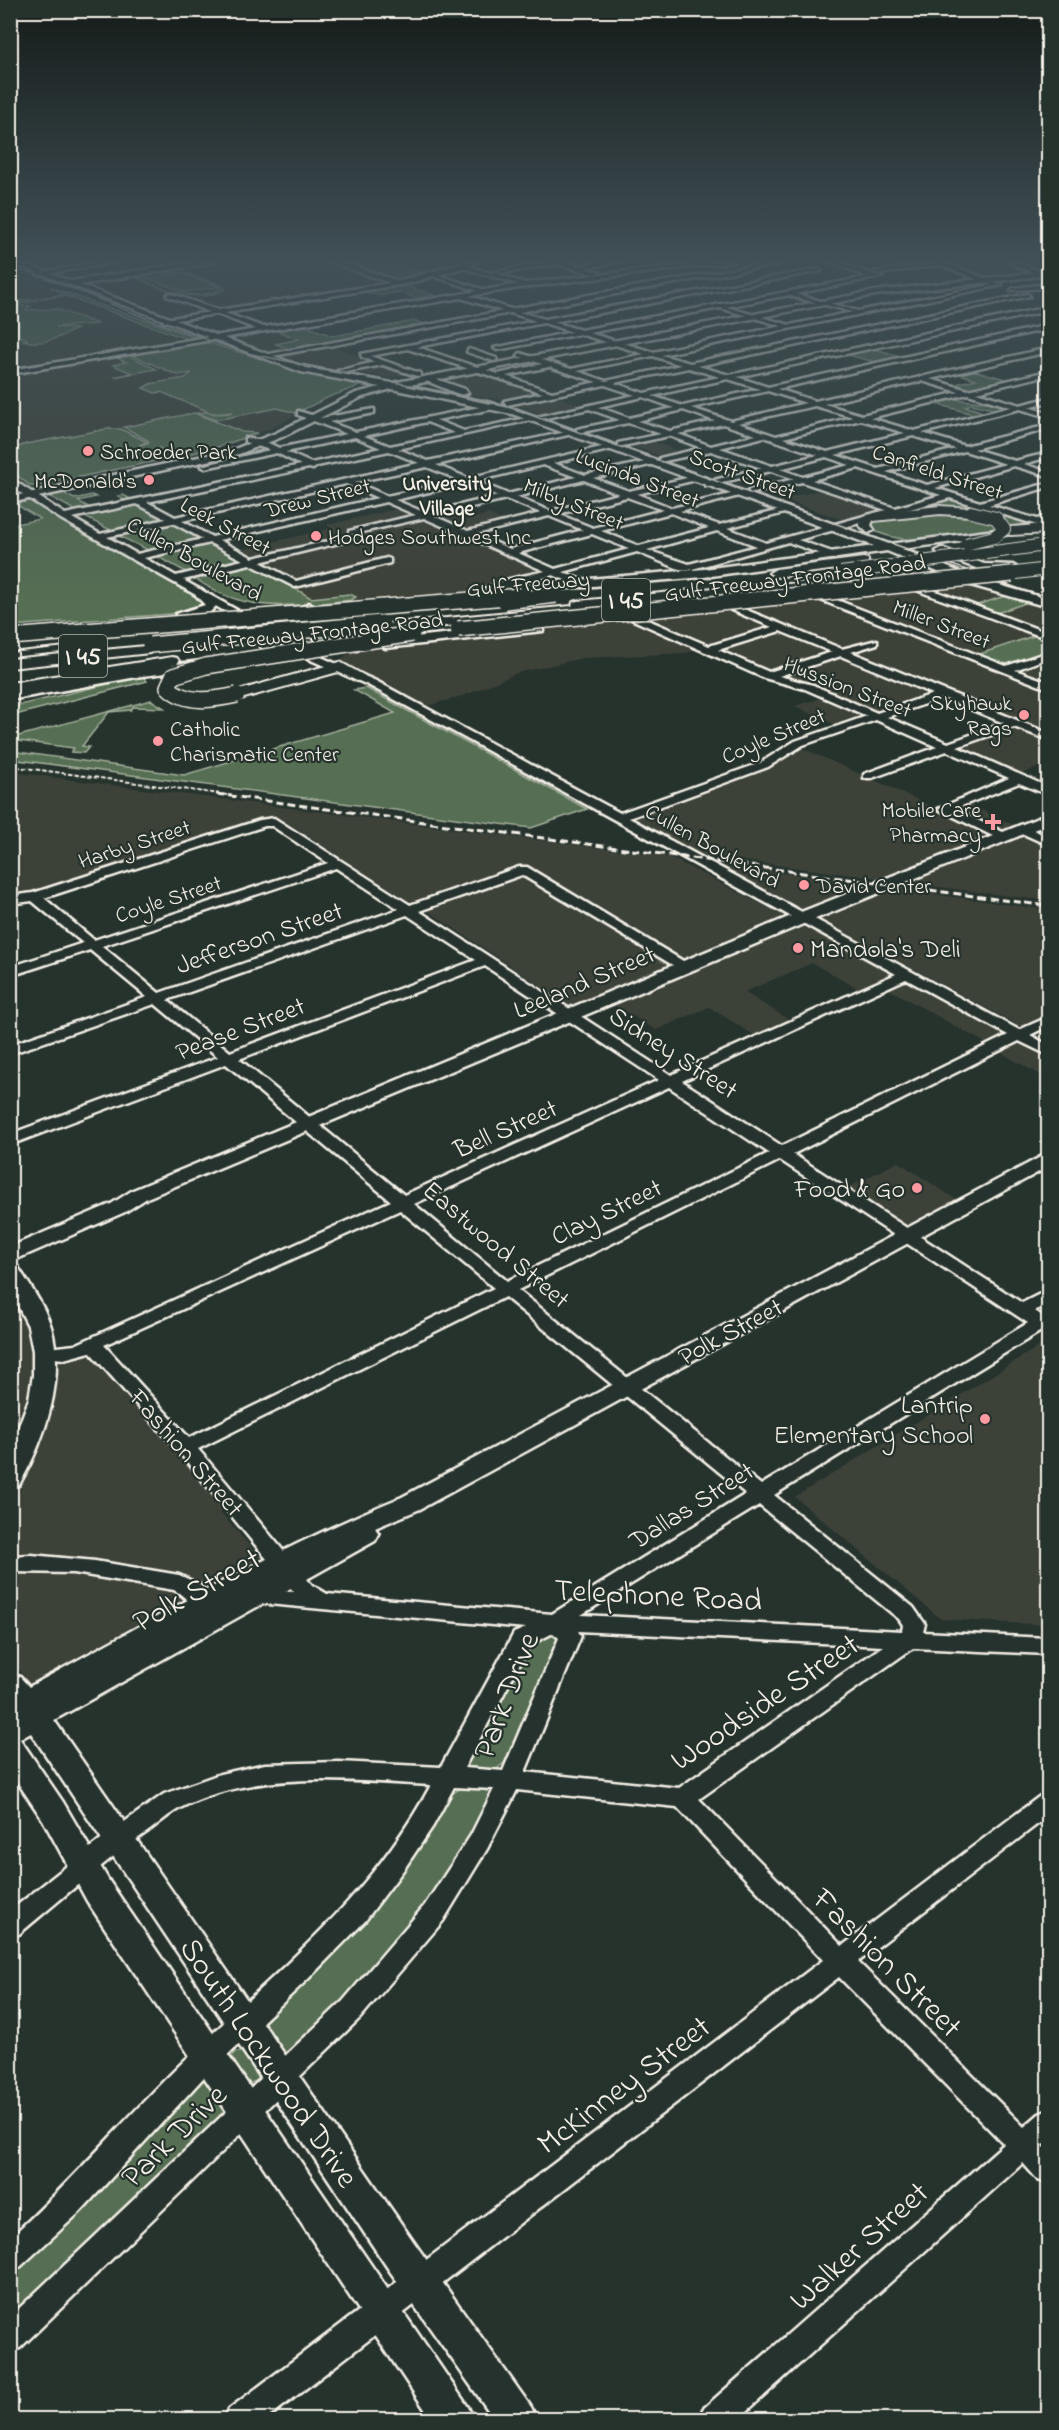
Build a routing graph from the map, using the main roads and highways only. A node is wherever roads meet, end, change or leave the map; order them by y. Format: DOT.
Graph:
graph roads {
  1 [pos="332,375"];
  2 [pos="359,375"];
  3 [pos="425,375"];
  4 [pos="422,376"];
  5 [pos="404,382"];
  6 [pos="391,383"];
  7 [pos="377,384"];
  8 [pos="536,418"];
  9 [pos="615,446"];
  10 [pos="148,469"];
  11 [pos="26,493"];
  12 [pos="10,500"];
  13 [pos="1045,526"];
  14 [pos="1011,531"];
  15 [pos="867,539"];
  16 [pos="944,541"];
  17 [pos="890,544"];
  18 [pos="911,546"];
  19 [pos="1047,553"];
  20 [pos="1013,569"];
  21 [pos="704,573"];
  22 [pos="987,573"];
  23 [pos="850,576"];
  24 [pos="961,577"];
  25 [pos="647,579"];
  26 [pos="1014,583"];
  27 [pos="895,587"];
  28 [pos="200,593"];
  29 [pos="556,595"];
  30 [pos="649,595"];
  31 [pos="1048,596"];
  32 [pos="710,597"];
  33 [pos="411,598"];
  34 [pos="1048,603"];
  35 [pos="312,606"];
  36 [pos="200,616"];
  37 [pos="180,617"];
  38 [pos="406,625"];
  39 [pos="10,629"];
  40 [pos="485,634"];
  41 [pos="10,638"];
  42 [pos="10,646"];
  43 [pos="355,648"];
  44 [pos="154,649"];
  45 [pos="307,650"];
  46 [pos="10,659"];
  47 [pos="256,659"];
  48 [pos="142,672"];
  49 [pos="357,675"];
  50 [pos="10,677"];
  51 [pos="10,682"];
  52 [pos="283,682"];
  53 [pos="10,688"];
  54 [pos="10,696"];
  55 [pos="10,705"];
  56 [pos="1048,819"];
  57 [pos="1048,1159"];
  58 [pos="140,1194"];
  59 [pos="10,1242"];
  60 [pos="10,1255"];
  61 [pos="10,1272"];
  62 [pos="10,1479"];
  63 [pos="287,1569"];
  64 [pos="212,1609"];
  65 [pos="19,1709"];
  66 [pos="10,1747"];
  67 [pos="455,2420"];
  68 [pos="518,2420"];
  1 -- 7 [label="main road, Scott Street"];
  2 -- 6 [label="main road, Scott Street"];
  3 -- 4 [label="main road"];
  4 -- 5 [label="main road"];
  4 -- 6 [label="main road"];
  5 -- 6 [label="main road"];
  5 -- 8 [label="main road, Scott Street"];
  6 -- 7 [label="main road, Scott Street"];
  6 -- 8 [label="main road, Scott Street"];
  6 -- 10 [label="main road"];
  7 -- 10 [label="main road"];
  8 -- 9 [label="main road, Scott Street"];
  8 -- 9 [label="main road, Scott Street"];
  9 -- 15 [label="main road, Scott Street"];
  9 -- 15 [label="main road, Scott Street"];
  10 -- 11 [label="main road"];
  11 -- 12 [label="main road"];
  13 -- 14 [label="highway"];
  14 -- 16 [label="main road, Gulf Freeway Frontage Road"];
  15 -- 15 [label="highway, bridge"];
  15 -- 17 [label="main road, Gulf Freeway Frontage Road"];
  15 -- 17 [label="main road, Scott Street"];
  15 -- 19 [label="highway"];
  15 -- 21 [label="main road, Gulf Freeway Frontage Road"];
  15 -- 27 [label="main road"];
  15 -- 29 [label="highway"];
  16 -- 17 [label="main road"];
  16 -- 18 [label="main road, Gulf Freeway Frontage Road"];
  16 -- 20 [label="main road"];
  17 -- 18 [label="main road, Gulf Freeway Frontage Road"];
  17 -- 24 [label="main road, Scott Street"];
  18 -- 22 [label="main road"];
  19 -- 20 [label="main road, Gulf Freeway Frontage Road"];
  19 -- 23 [label="highway, Gulf Freeway / I 45"];
  19 -- 38 [label="highway, bridge"];
  20 -- 22 [label="main road, Gulf Freeway Frontage Road"];
  20 -- 26 [label="main road"];
  21 -- 25 [label="main road, Gulf Freeway Frontage Road"];
  21 -- 25 [label="main road"];
  22 -- 24 [label="main road, Gulf Freeway Frontage Road"];
  22 -- 26 [label="main road"];
  23 -- 30 [label="highway, Gulf Freeway / I 45"];
  23 -- 32 [label="highway, Gulf Freeway / I 45"];
  23 -- 38 [label="highway, Gulf Freeway / I 45"];
  24 -- 27 [label="main road, Gulf Freeway Frontage Road"];
  24 -- 34 [label="main road, Scott Street"];
  25 -- 33 [label="main road, Gulf Freeway Frontage Road"];
  26 -- 31 [label="main road"];
  27 -- 40 [label="main road, Gulf Freeway Frontage Road"];
  28 -- 37 [label="main road"];
  29 -- 41 [label="highway, bridge"];
  29 -- 44 [label="highway, bridge"];
  30 -- 33 [label="highway"];
  30 -- 38 [label="highway, Gulf Freeway / I 45"];
  32 -- 38 [label="highway, Gulf Freeway / I 45"];
  32 -- 40 [label="highway"];
  33 -- 35 [label="main road, Gulf Freeway Frontage Road"];
  35 -- 36 [label="main road, Gulf Freeway Frontage Road"];
  35 -- 43 [label="main road"];
  36 -- 37 [label="main road, Gulf Freeway Frontage Road"];
  36 -- 47 [label="main road"];
  37 -- 39 [label="main road, Gulf Freeway Frontage Road"];
  38 -- 44 [label="highway, Gulf Freeway, bridge"];
  38 -- 44 [label="highway, Gulf Freeway / I 45"];
  38 -- 45 [label="highway, bridge"];
  38 -- 52 [label="highway, bridge"];
  40 -- 43 [label="main road, Gulf Freeway Frontage Road"];
  42 -- 44 [label="highway"];
  43 -- 45 [label="main road, Gulf Freeway Frontage Road"];
  44 -- 45 [label="highway"];
  44 -- 46 [label="highway, Gulf Freeway / I 45"];
  44 -- 46 [label="highway, Gulf Freeway / I 45"];
  44 -- 50 [label="highway"];
  44 -- 51 [label="highway"];
  44 -- 53 [label="highway"];
  45 -- 47 [label="main road, Gulf Freeway Frontage Road"];
  47 -- 48 [label="main road, Gulf Freeway Frontage Road"];
  47 -- 52 [label="highway"];
  48 -- 54 [label="main road, Gulf Freeway Frontage Road"];
  48 -- 55 [label="main road"];
  49 -- 52 [label="highway"];
  56 -- 58 [label="main road, Leeland Street"];
  57 -- 63 [label="main road, Polk Street"];
  58 -- 59 [label="main road, Leeland Street"];
  58 -- 60 [label="main road, Leeland Street"];
  61 -- 62 [label="main road"];
  63 -- 64 [label="main road, Polk Street"];
  63 -- 64 [label="main road, Polk Street"];
  64 -- 65 [label="main road, Polk Street"];
  65 -- 68 [label="main road, South Lockwood Drive"];
  66 -- 67 [label="main road, South Lockwood Drive"];
}
